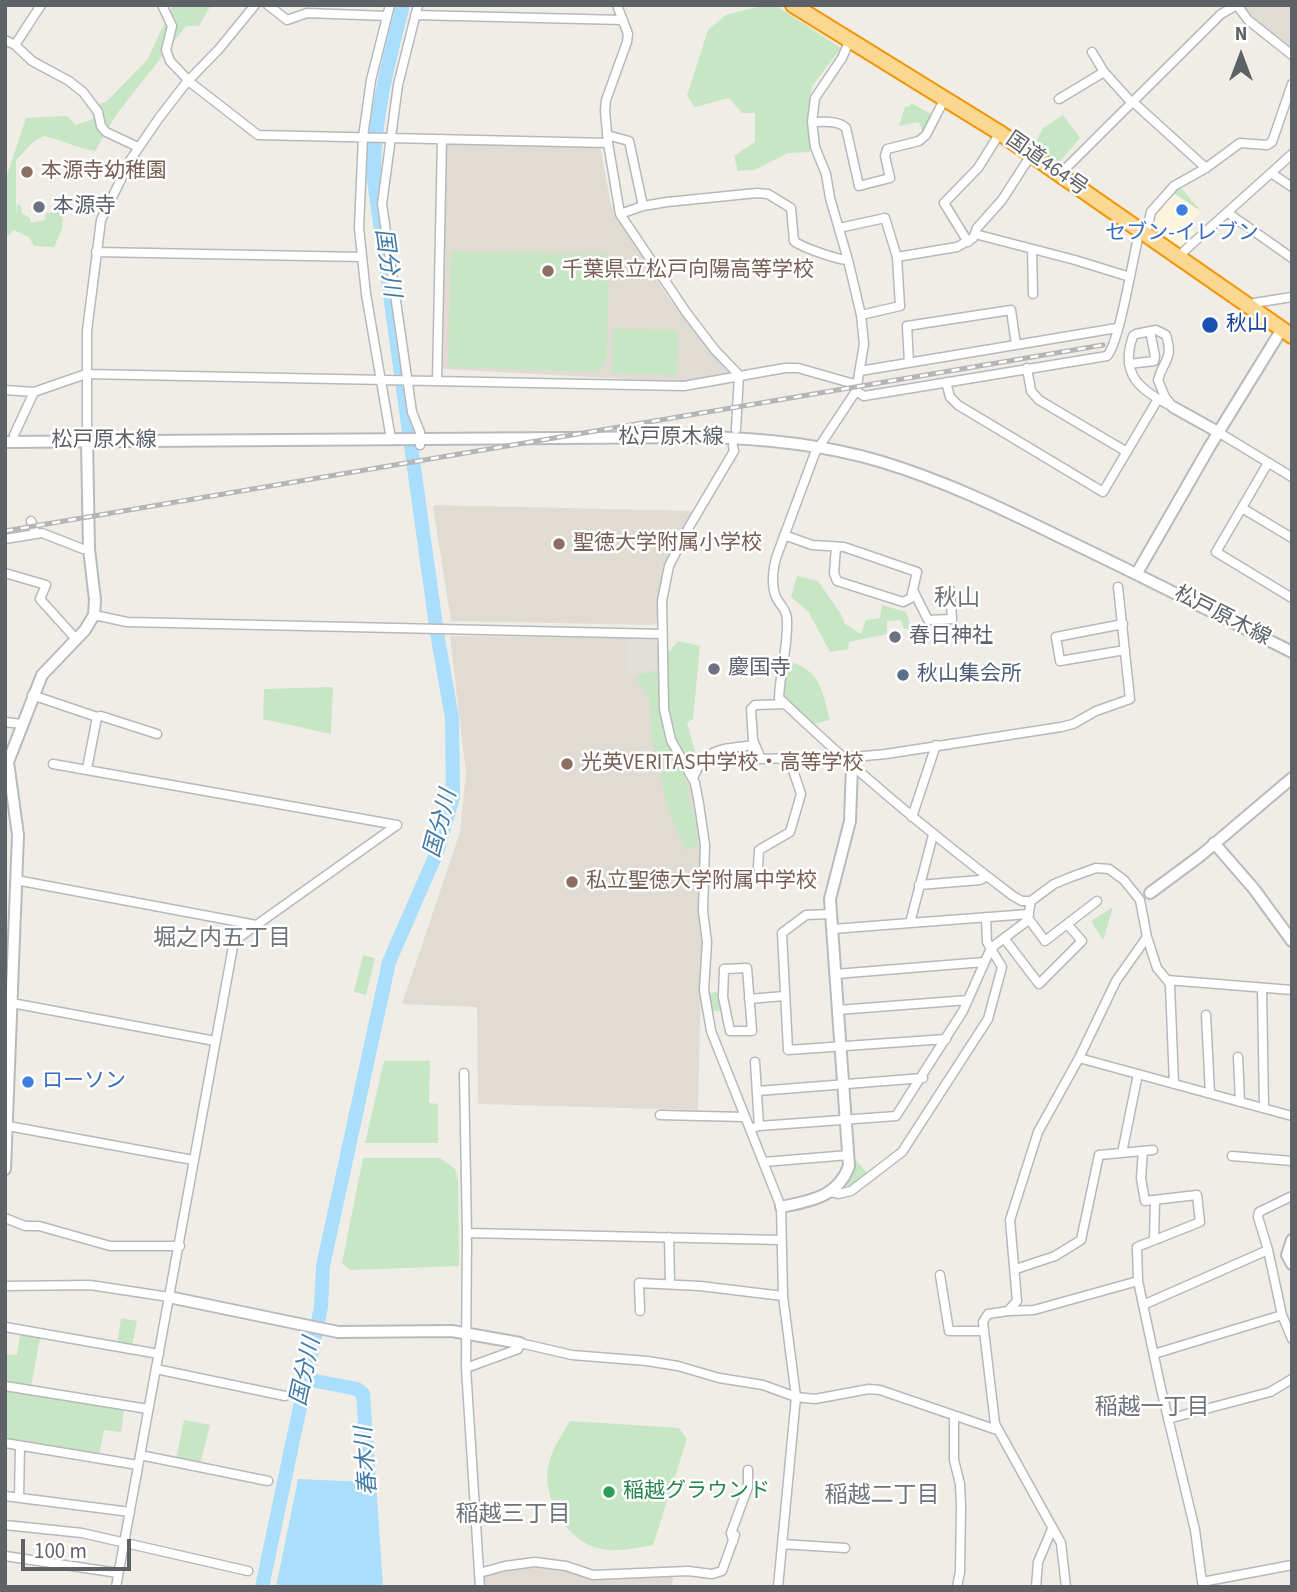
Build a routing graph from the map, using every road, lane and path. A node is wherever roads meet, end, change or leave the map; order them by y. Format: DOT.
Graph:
graph roads {
  1 [pos="41,5"];
  2 [pos="162,5"];
  3 [pos="255,5"];
  4 [pos="268,5"];
  5 [pos="390,5"];
  6 [pos="418,5"];
  7 [pos="617,5"];
  8 [pos="793,5"];
  9 [pos="1214,5"];
  10 [pos="1237,5"];
  11 [pos="1221,14"];
  12 [pos="415,15"];
  13 [pos="387,16"];
  14 [pos="623,20"];
  15 [pos="5,40"];
  16 [pos="850,40"];
  17 [pos="15,45"];
  18 [pos="1093,52"];
  19 [pos="1292,55"];
  20 [pos="1104,72"];
  21 [pos="188,80"];
  22 [pos="1292,83"];
  23 [pos="945,98"];
  24 [pos="1059,99"];
  25 [pos="1133,102"];
  26 [pos="812,122"];
  27 [pos="1000,133"];
  28 [pos="365,137"];
  29 [pos="387,137"];
  30 [pos="442,139"];
  31 [pos="607,139"];
  32 [pos="138,147"];
  33 [pos="1292,154"];
  34 [pos="1031,155"];
  35 [pos="1206,168"];
  36 [pos="1271,173"];
  37 [pos="1059,175"];
  38 [pos="1292,187"];
  39 [pos="643,206"];
  40 [pos="1227,213"];
  41 [pos="620,214"];
  42 [pos="839,228"];
  43 [pos="1143,232"];
  44 [pos="975,234"];
  45 [pos="968,242"];
  46 [pos="1032,249"];
  47 [pos="96,252"];
  48 [pos="362,257"];
  49 [pos="897,257"];
  50 [pos="1292,258"];
  51 [pos="1182,259"];
  52 [pos="848,260"];
  53 [pos="1129,277"];
  54 [pos="1033,294"];
  55 [pos="1292,298"];
  56 [pos="1254,303"];
  57 [pos="861,315"];
  58 [pos="1118,328"];
  59 [pos="1288,329"];
  60 [pos="1150,331"];
  61 [pos="1016,345"];
  62 [pos="909,363"];
  63 [pos="1129,364"];
  64 [pos="1027,368"];
  65 [pos="860,371"];
  66 [pos="86,374"];
  67 [pos="739,375"];
  68 [pos="1158,377"];
  69 [pos="381,380"];
  70 [pos="408,381"];
  71 [pos="437,381"];
  72 [pos="946,382"];
  73 [pos="1137,382"];
  74 [pos="857,388"];
  75 [pos="5,390"];
  76 [pos="34,393"];
  77 [pos="1158,399"];
  78 [pos="1173,407"];
  79 [pos="736,429"];
  80 [pos="1218,432"];
  81 [pos="10,438"];
  82 [pos="391,439"];
  83 [pos="88,442"];
  84 [pos="421,442"];
  85 [pos="733,446"];
  86 [pos="819,447"];
  87 [pos="1127,452"];
  88 [pos="1268,463"];
  89 [pos="1292,477"];
  90 [pos="1242,508"];
  91 [pos="31,521"];
  92 [pos="36,534"];
  93 [pos="784,536"];
  94 [pos="1292,538"];
  95 [pos="5,540"];
  96 [pos="836,547"];
  97 [pos="89,549"];
  98 [pos="5,573"];
  99 [pos="1136,573"];
  100 [pos="1118,587"];
  101 [pos="913,590"];
  102 [pos="950,590"];
  103 [pos="1292,598"];
  104 [pos="94,615"];
  105 [pos="1123,624"];
  106 [pos="662,634"];
  107 [pos="76,639"];
  108 [pos="1125,650"];
  109 [pos="1292,652"];
  110 [pos="33,695"];
  111 [pos="785,704"];
  112 [pos="97,717"];
  113 [pos="5,722"];
  114 [pos="21,724"];
  115 [pos="157,734"];
  116 [pos="755,745"];
  117 [pos="936,745"];
  118 [pos="848,762"];
  119 [pos="53,764"];
  120 [pos="87,769"];
  121 [pos="693,778"];
  122 [pos="1292,778"];
  123 [pos="912,817"];
  124 [pos="933,835"];
  125 [pos="1214,844"];
  126 [pos="11,864"];
  127 [pos="758,867"];
  128 [pos="986,876"];
  129 [pos="16,880"];
  130 [pos="919,885"];
  131 [pos="1150,893"];
  132 [pos="1031,901"];
  133 [pos="1097,901"];
  134 [pos="1142,904"];
  135 [pos="831,914"];
  136 [pos="1028,916"];
  137 [pos="986,917"];
  138 [pos="910,923"];
  139 [pos="256,925"];
  140 [pos="1068,925"];
  141 [pos="833,929"];
  142 [pos="1147,937"];
  143 [pos="1004,938"];
  144 [pos="1292,941"];
  145 [pos="991,948"];
  146 [pos="984,962"];
  147 [pos="9,968"];
  148 [pos="835,974"];
  149 [pos="1167,981"];
  150 [pos="1262,989"];
  151 [pos="1292,990"];
  152 [pos="784,996"];
  153 [pos="749,999"];
  154 [pos="968,1000"];
  155 [pos="12,1003"];
  156 [pos="838,1010"];
  157 [pos="1206,1015"];
  158 [pos="946,1040"];
  159 [pos="215,1041"];
  160 [pos="841,1047"];
  161 [pos="1238,1057"];
  162 [pos="1079,1058"];
  163 [pos="755,1062"];
  164 [pos="464,1073"];
  165 [pos="1138,1074"];
  166 [pos="922,1078"];
  167 [pos="7,1081"];
  168 [pos="844,1084"];
  169 [pos="1174,1084"];
  170 [pos="758,1091"];
  171 [pos="1210,1093"];
  172 [pos="1240,1102"];
  173 [pos="1264,1108"];
  174 [pos="660,1115"];
  175 [pos="1292,1116"];
  176 [pos="744,1117"];
  177 [pos="847,1120"];
  178 [pos="8,1126"];
  179 [pos="760,1126"];
  180 [pos="750,1129"];
  181 [pos="1153,1150"];
  182 [pos="1143,1151"];
  183 [pos="1122,1153"];
  184 [pos="849,1155"];
  185 [pos="1232,1156"];
  186 [pos="193,1160"];
  187 [pos="764,1161"];
  188 [pos="1292,1161"];
  189 [pos="5,1169"];
  190 [pos="831,1192"];
  191 [pos="1292,1196"];
  192 [pos="1155,1201"];
  193 [pos="781,1208"];
  194 [pos="5,1218"];
  195 [pos="467,1233"];
  196 [pos="669,1237"];
  197 [pos="781,1240"];
  198 [pos="1154,1240"];
  199 [pos="1292,1240"];
  200 [pos="180,1246"];
  201 [pos="1268,1250"];
  202 [pos="1292,1264"];
  203 [pos="1016,1269"];
  204 [pos="940,1275"];
  205 [pos="1138,1281"];
  206 [pos="670,1283"];
  207 [pos="5,1286"];
  208 [pos="783,1296"];
  209 [pos="169,1297"];
  210 [pos="1143,1305"];
  211 [pos="640,1311"];
  212 [pos="1008,1311"];
  213 [pos="1282,1315"];
  214 [pos="5,1327"];
  215 [pos="983,1331"];
  216 [pos="466,1333"];
  217 [pos="1292,1339"];
  218 [pos="520,1343"];
  219 [pos="159,1354"];
  220 [pos="1154,1354"];
  221 [pos="466,1368"];
  222 [pos="156,1369"];
  223 [pos="1292,1379"];
  224 [pos="5,1386"];
  225 [pos="285,1396"];
  226 [pos="796,1397"];
  227 [pos="148,1409"];
  228 [pos="954,1417"];
  229 [pos="1168,1419"];
  230 [pos="997,1430"];
  231 [pos="5,1444"];
  232 [pos="20,1446"];
  233 [pos="140,1455"];
  234 [pos="138,1465"];
  235 [pos="748,1470"];
  236 [pos="268,1481"];
  237 [pos="5,1496"];
  238 [pos="19,1497"];
  239 [pos="130,1512"];
  240 [pos="5,1525"];
  241 [pos="1052,1529"];
  242 [pos="124,1542"];
  243 [pos="782,1544"];
  244 [pos="845,1548"];
  245 [pos="5,1556"];
  246 [pos="1292,1565"];
  247 [pos="248,1571"];
  248 [pos="118,1573"];
  249 [pos="479,1573"];
  250 [pos="116,1587"];
  251 [pos="480,1587"];
  252 [pos="778,1587"];
  253 [pos="957,1587"];
  254 [pos="1036,1587"];
  255 [pos="1066,1587"];
  1 -- 17 [label="street"];
  2 -- 21 [label="street"];
  3 -- 21 [label="street"];
  4 -- 13 [label="street"];
  5 -- 13 [label="street"];
  6 -- 12 [label="street"];
  7 -- 14 [label="street"];
  8 -- 16 [label="highway, 国道464号"];
  9 -- 11 [label="street"];
  10 -- 11 [label="street"];
  10 -- 19 [label="street"];
  11 -- 25 [label="street"];
  12 -- 14 [label="street"];
  12 -- 29 [label="street"];
  13 -- 28 [label="street"];
  14 -- 31 [label="street"];
  15 -- 17 [label="street"];
  16 -- 23 [label="highway, 国道464号"];
  16 -- 26 [label="street"];
  17 -- 32 [label="street"];
  18 -- 20 [label="street"];
  20 -- 24 [label="street"];
  20 -- 25 [label="street"];
  21 -- 28 [label="street"];
  21 -- 32 [label="street"];
  22 -- 35 [label="street"];
  23 -- 26 [label="street"];
  23 -- 27 [label="highway, 国道464号"];
  25 -- 35 [label="street"];
  25 -- 37 [label="street"];
  26 -- 42 [label="street"];
  27 -- 34 [label="highway, 国道464号"];
  27 -- 45 [label="street"];
  28 -- 29 [label="street"];
  28 -- 48 [label="street"];
  29 -- 30 [label="street"];
  29 -- 70 [label="street"];
  30 -- 31 [label="street"];
  30 -- 71 [label="street"];
  31 -- 39 [label="street"];
  31 -- 41 [label="street"];
  32 -- 47 [label="street"];
  33 -- 36 [label="street"];
  34 -- 37 [label="highway, 国道464号"];
  34 -- 44 [label="street"];
  35 -- 43 [label="street"];
  36 -- 38 [label="street"];
  36 -- 40 [label="street"];
  37 -- 43 [label="highway, 国道464号"];
  39 -- 41 [label="street"];
  39 -- 52 [label="street"];
  40 -- 50 [label="street"];
  40 -- 51 [label="street"];
  41 -- 67 [label="street"];
  42 -- 49 [label="street"];
  42 -- 52 [label="street"];
  43 -- 51 [label="highway, 国道464号"];
  43 -- 53 [label="street"];
  44 -- 45 [label="street"];
  44 -- 46 [label="street"];
  45 -- 49 [label="street"];
  46 -- 53 [label="street"];
  46 -- 54 [label="street"];
  47 -- 48 [label="street"];
  47 -- 66 [label="street"];
  48 -- 69 [label="street"];
  49 -- 57 [label="street"];
  51 -- 59 [label="highway, 国道464号"];
  52 -- 57 [label="street"];
  53 -- 58 [label="street"];
  55 -- 56 [label="street"];
  57 -- 65 [label="street"];
  58 -- 61 [label="street"];
  58 -- 64 [label="street"];
  59 -- 80 [label="street"];
  60 -- 63 [label="street"];
  60 -- 63 [label="street"];
  60 -- 68 [label="street"];
  61 -- 62 [label="street"];
  61 -- 62 [label="street"];
  62 -- 65 [label="street"];
  63 -- 73 [label="street"];
  64 -- 72 [label="street"];
  64 -- 87 [label="street"];
  65 -- 74 [label="street"];
  66 -- 69 [label="street"];
  66 -- 76 [label="street"];
  66 -- 83 [label="street"];
  67 -- 71 [label="street"];
  67 -- 74 [label="street"];
  67 -- 79 [label="street"];
  68 -- 73 [label="street"];
  68 -- 78 [label="street"];
  69 -- 70 [label="street"];
  69 -- 82 [label="street"];
  70 -- 71 [label="street"];
  70 -- 84 [label="street"];
  72 -- 74 [label="street"];
  72 -- 87 [label="street"];
  73 -- 77 [label="street"];
  74 -- 86 [label="street"];
  75 -- 76 [label="street"];
  76 -- 81 [label="street"];
  77 -- 78 [label="street"];
  77 -- 87 [label="street"];
  78 -- 80 [label="street"];
  80 -- 88 [label="street"];
  80 -- 99 [label="street"];
  81 -- 83 [label="street, 松戸原木線"];
  82 -- 83 [label="street, 松戸原木線"];
  82 -- 84 [label="street, 松戸原木線"];
  83 -- 97 [label="street"];
  84 -- 86 [label="street, 松戸原木線"];
  85 -- 106 [label="street"];
  86 -- 93 [label="street"];
  86 -- 99 [label="street, 松戸原木線"];
  88 -- 89 [label="street"];
  88 -- 90 [label="street"];
  90 -- 94 [label="street"];
  90 -- 103 [label="street"];
  91 -- 92 [label="street"];
  92 -- 95 [label="street"];
  92 -- 97 [label="street"];
  93 -- 96 [label="street"];
  93 -- 111 [label="street"];
  96 -- 101 [label="street"];
  96 -- 101 [label="street"];
  97 -- 104 [label="street"];
  98 -- 107 [label="street"];
  99 -- 109 [label="street, 松戸原木線"];
  100 -- 105 [label="street"];
  101 -- 102 [label="street"];
  104 -- 106 [label="street"];
  104 -- 107 [label="street"];
  105 -- 108 [label="street"];
  105 -- 108 [label="street"];
  106 -- 121 [label="street"];
  107 -- 110 [label="street"];
  108 -- 117 [label="street"];
  110 -- 112 [label="street"];
  110 -- 114 [label="street"];
  111 -- 116 [label="street"];
  111 -- 118 [label="street"];
  112 -- 115 [label="street"];
  112 -- 120 [label="street"];
  113 -- 114 [label="street"];
  114 -- 126 [label="street"];
  116 -- 121 [label="street"];
  116 -- 127 [label="street"];
  117 -- 118 [label="street"];
  117 -- 123 [label="street"];
  118 -- 123 [label="street"];
  118 -- 135 [label="street"];
  119 -- 120 [label="street"];
  120 -- 139 [label="street"];
  121 -- 176 [label="street"];
  122 -- 125 [label="street"];
  123 -- 124 [label="street"];
  124 -- 128 [label="street"];
  124 -- 130 [label="street"];
  125 -- 131 [label="street"];
  125 -- 144 [label="street"];
  126 -- 129 [label="street"];
  128 -- 130 [label="street"];
  128 -- 132 [label="street"];
  129 -- 139 [label="street"];
  129 -- 147 [label="street"];
  130 -- 138 [label="street"];
  131 -- 134 [label="street"];
  132 -- 134 [label="street"];
  132 -- 136 [label="street"];
  133 -- 140 [label="street"];
  134 -- 142 [label="street"];
  135 -- 141 [label="street"];
  135 -- 152 [label="street"];
  136 -- 137 [label="street"];
  136 -- 140 [label="street"];
  136 -- 143 [label="street"];
  137 -- 138 [label="street"];
  137 -- 145 [label="street"];
  138 -- 141 [label="street"];
  139 -- 159 [label="street"];
  140 -- 143 [label="street"];
  141 -- 148 [label="street"];
  142 -- 149 [label="street"];
  142 -- 162 [label="street"];
  143 -- 145 [label="street"];
  145 -- 146 [label="street"];
  145 -- 190 [label="street"];
  146 -- 148 [label="street"];
  146 -- 154 [label="street"];
  147 -- 155 [label="street"];
  148 -- 156 [label="street"];
  149 -- 150 [label="street"];
  149 -- 169 [label="street"];
  150 -- 151 [label="street"];
  150 -- 173 [label="street"];
  152 -- 153 [label="street"];
  152 -- 160 [label="street"];
  153 -- 153 [label="street"];
  154 -- 156 [label="street"];
  154 -- 158 [label="street"];
  155 -- 159 [label="street"];
  155 -- 167 [label="street"];
  156 -- 160 [label="street"];
  157 -- 171 [label="street"];
  158 -- 160 [label="street"];
  158 -- 166 [label="street"];
  159 -- 186 [label="street"];
  160 -- 168 [label="street"];
  161 -- 172 [label="street"];
  162 -- 165 [label="street"];
  162 -- 203 [label="street"];
  163 -- 170 [label="street"];
  164 -- 195 [label="street"];
  165 -- 169 [label="street"];
  165 -- 183 [label="street"];
  166 -- 168 [label="street"];
  166 -- 177 [label="street"];
  167 -- 178 [label="street"];
  168 -- 170 [label="street"];
  168 -- 177 [label="street"];
  169 -- 171 [label="street"];
  170 -- 179 [label="street"];
  171 -- 172 [label="street"];
  172 -- 173 [label="street"];
  173 -- 175 [label="street"];
  174 -- 176 [label="street"];
  176 -- 180 [label="street"];
  177 -- 179 [label="street"];
  177 -- 184 [label="street"];
  178 -- 186 [label="street"];
  178 -- 189 [label="street"];
  179 -- 180 [label="street"];
  180 -- 187 [label="street"];
  181 -- 182 [label="street"];
  182 -- 183 [label="street"];
  182 -- 192 [label="street"];
  183 -- 203 [label="street"];
  184 -- 187 [label="street"];
  184 -- 190 [label="street"];
  185 -- 188 [label="street"];
  186 -- 200 [label="street"];
  187 -- 193 [label="street"];
  190 -- 193 [label="street"];
  191 -- 201 [label="street"];
  192 -- 198 [label="street"];
  192 -- 198 [label="street"];
  193 -- 197 [label="street"];
  194 -- 200 [label="street"];
  195 -- 196 [label="street"];
  195 -- 216 [label="street"];
  196 -- 197 [label="street"];
  196 -- 206 [label="street"];
  197 -- 208 [label="street"];
  198 -- 205 [label="street"];
  199 -- 202 [label="street"];
  200 -- 209 [label="street"];
  201 -- 210 [label="street"];
  201 -- 213 [label="street"];
  203 -- 212 [label="street"];
  204 -- 215 [label="street"];
  205 -- 210 [label="street"];
  205 -- 212 [label="street"];
  206 -- 208 [label="street"];
  206 -- 211 [label="street"];
  207 -- 209 [label="street"];
  208 -- 226 [label="street"];
  209 -- 216 [label="street"];
  209 -- 219 [label="street"];
  210 -- 220 [label="street"];
  212 -- 215 [label="street"];
  213 -- 217 [label="street"];
  213 -- 220 [label="street"];
  214 -- 219 [label="street"];
  215 -- 230 [label="street"];
  216 -- 218 [label="street"];
  216 -- 221 [label="street"];
  218 -- 221 [label="street"];
  218 -- 226 [label="street"];
  219 -- 222 [label="street"];
  220 -- 229 [label="street"];
  221 -- 249 [label="street"];
  222 -- 225 [label="street"];
  222 -- 227 [label="street"];
  223 -- 229 [label="street"];
  224 -- 227 [label="street"];
  226 -- 228 [label="street"];
  226 -- 243 [label="street"];
  227 -- 233 [label="street"];
  228 -- 230 [label="street"];
  228 -- 253 [label="street"];
  229 -- 246 [label="street"];
  230 -- 241 [label="street"];
  231 -- 232 [label="street"];
  232 -- 234 [label="street"];
  232 -- 238 [label="street"];
  233 -- 234 [label="street"];
  233 -- 236 [label="street"];
  234 -- 239 [label="street"];
  235 -- 249 [label="street"];
  237 -- 238 [label="street"];
  238 -- 239 [label="street"];
  239 -- 242 [label="street"];
  240 -- 242 [label="street"];
  241 -- 254 [label="street"];
  241 -- 255 [label="street"];
  242 -- 247 [label="street"];
  242 -- 248 [label="street"];
  243 -- 244 [label="street"];
  243 -- 252 [label="street"];
  245 -- 248 [label="street"];
  248 -- 250 [label="street"];
  249 -- 251 [label="street"];
}
